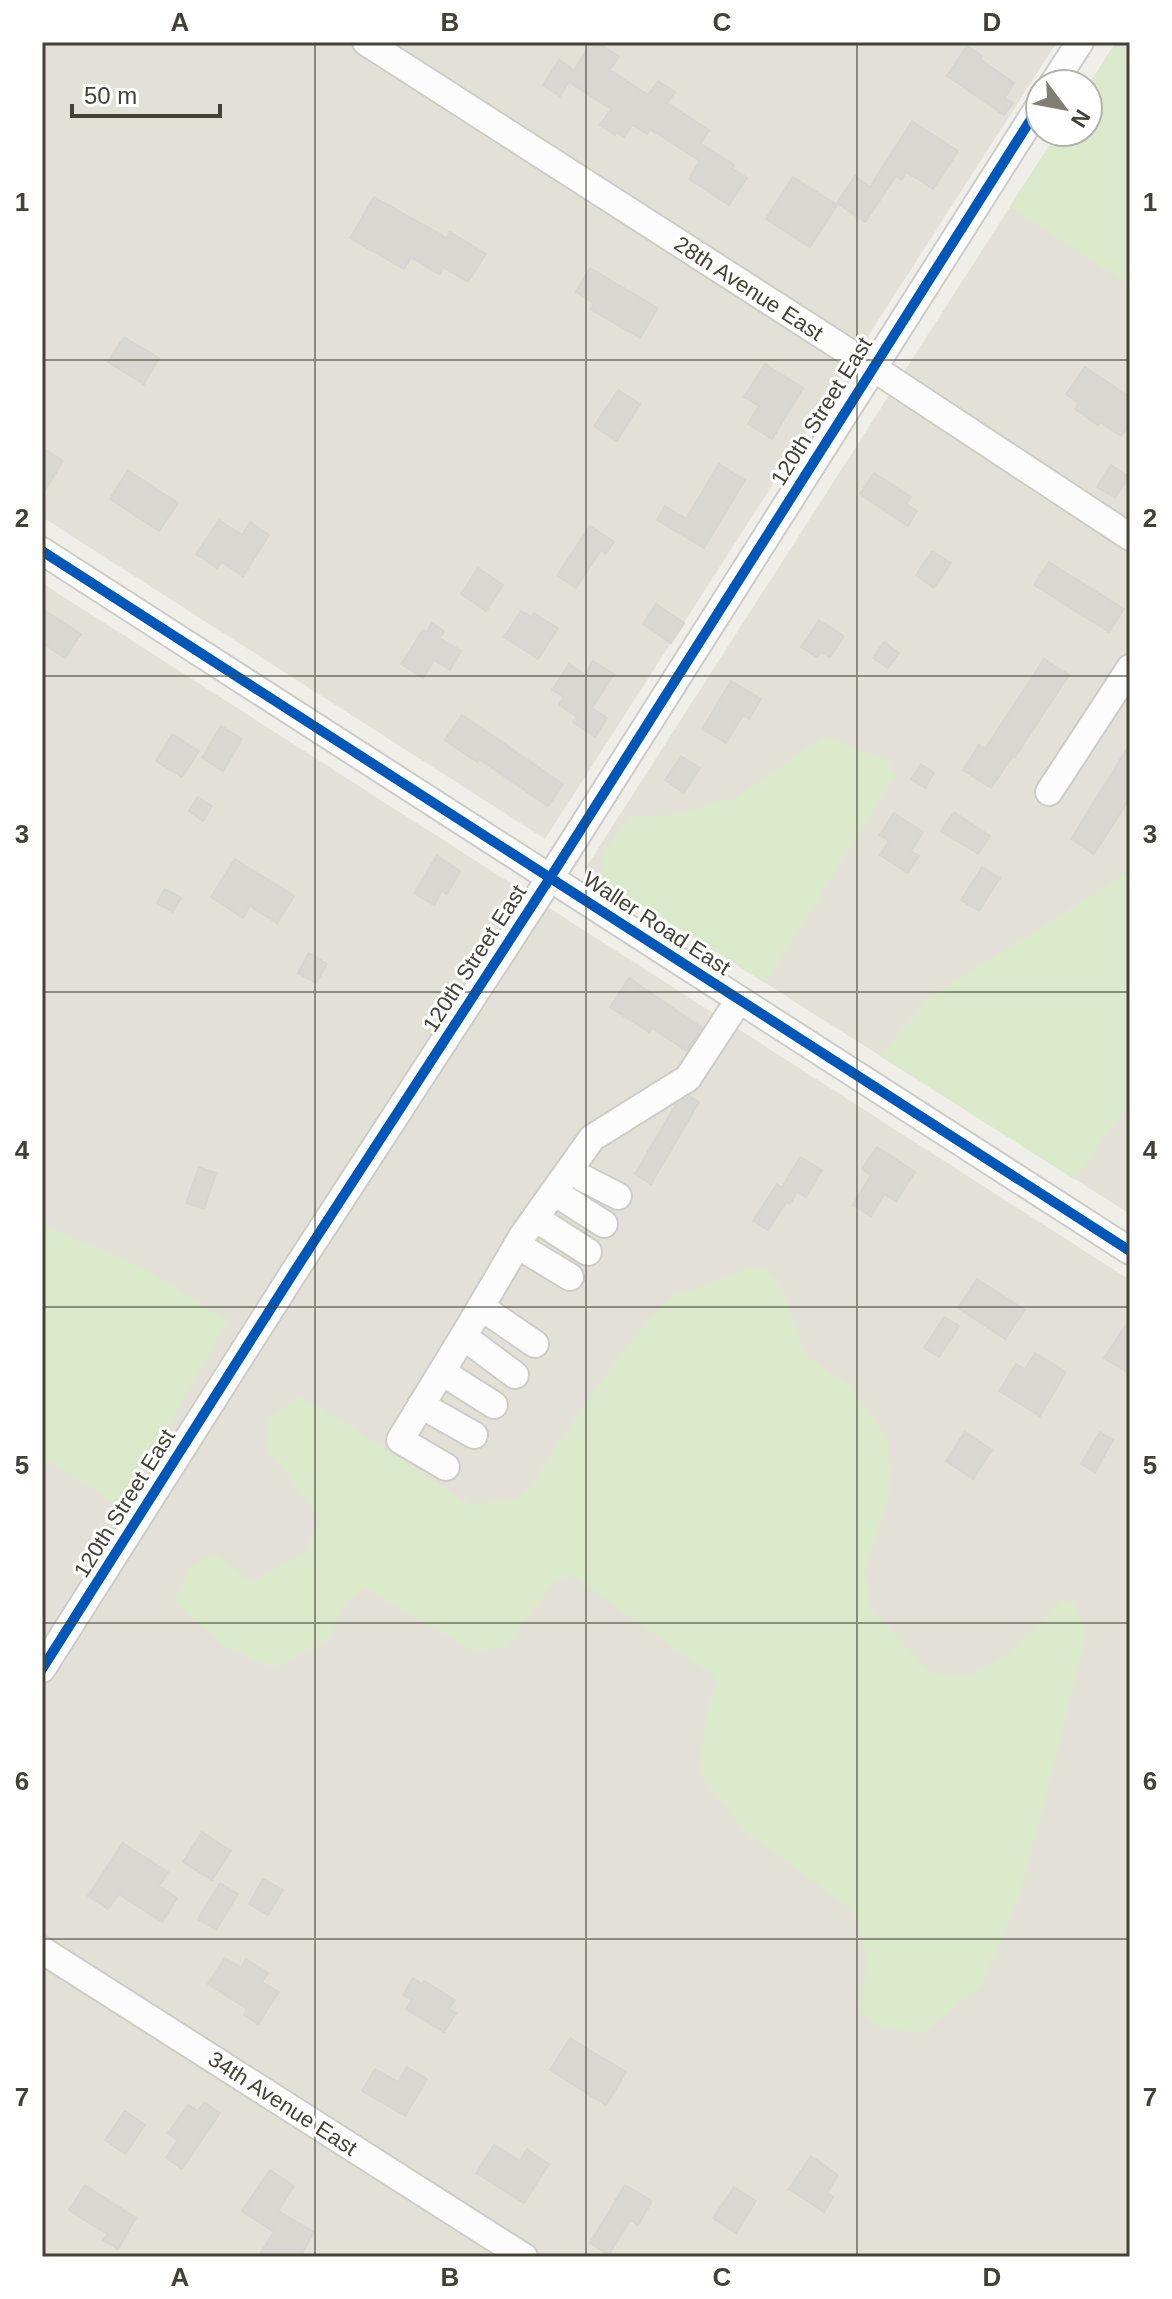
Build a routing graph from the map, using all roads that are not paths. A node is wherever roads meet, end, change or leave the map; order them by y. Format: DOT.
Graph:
graph roads {
  1 [pos="366,42"];
  2 [pos="1080,42"];
  3 [pos="1063,68"];
  4 [pos="1024,130"];
  5 [pos="872,367"];
  6 [pos="1130,537"];
  7 [pos="42,551"];
  8 [pos="1130,668"];
  9 [pos="1049,792"];
  10 [pos="550,878"];
  11 [pos="739,1000"];
  12 [pos="561,1181"];
  13 [pos="618,1196"];
  14 [pos="535,1218"];
  15 [pos="604,1224"];
  16 [pos="517,1245"];
  17 [pos="1130,1251"];
  18 [pos="588,1252"];
  19 [pos="570,1277"];
  20 [pos="481,1307"];
  21 [pos="464,1337"];
  22 [pos="535,1344"];
  23 [pos="442,1372"];
  24 [pos="515,1375"];
  25 [pos="421,1405"];
  26 [pos="494,1405"];
  27 [pos="474,1435"];
  28 [pos="446,1467"];
  29 [pos="42,1669"];
  30 [pos="42,1950"];
  31 [pos="524,2257"];
  1 -- 5 [label="street, 28th Avenue East"];
  2 -- 3 [label="street"];
  4 -- 5 [label="street, 120th Street East"];
  5 -- 6 [label="street, 28th Avenue East"];
  5 -- 10 [label="street, 120th Street East"];
  7 -- 10 [label="street, Waller Road East"];
  8 -- 9 [label="street"];
  10 -- 11 [label="street, Waller Road East"];
  10 -- 29 [label="street, 120th Street East"];
  11 -- 12 [label="street"];
  11 -- 17 [label="street, Waller Road East"];
  12 -- 13 [label="street"];
  12 -- 14 [label="street"];
  12 -- 15 [label="street"];
  14 -- 16 [label="street"];
  14 -- 18 [label="street"];
  16 -- 19 [label="street"];
  16 -- 20 [label="street"];
  20 -- 21 [label="street"];
  20 -- 22 [label="street"];
  21 -- 23 [label="street"];
  21 -- 24 [label="street"];
  23 -- 25 [label="street"];
  23 -- 26 [label="street"];
  25 -- 27 [label="street"];
  25 -- 28 [label="street"];
  30 -- 31 [label="street, 34th Avenue East"];
}
